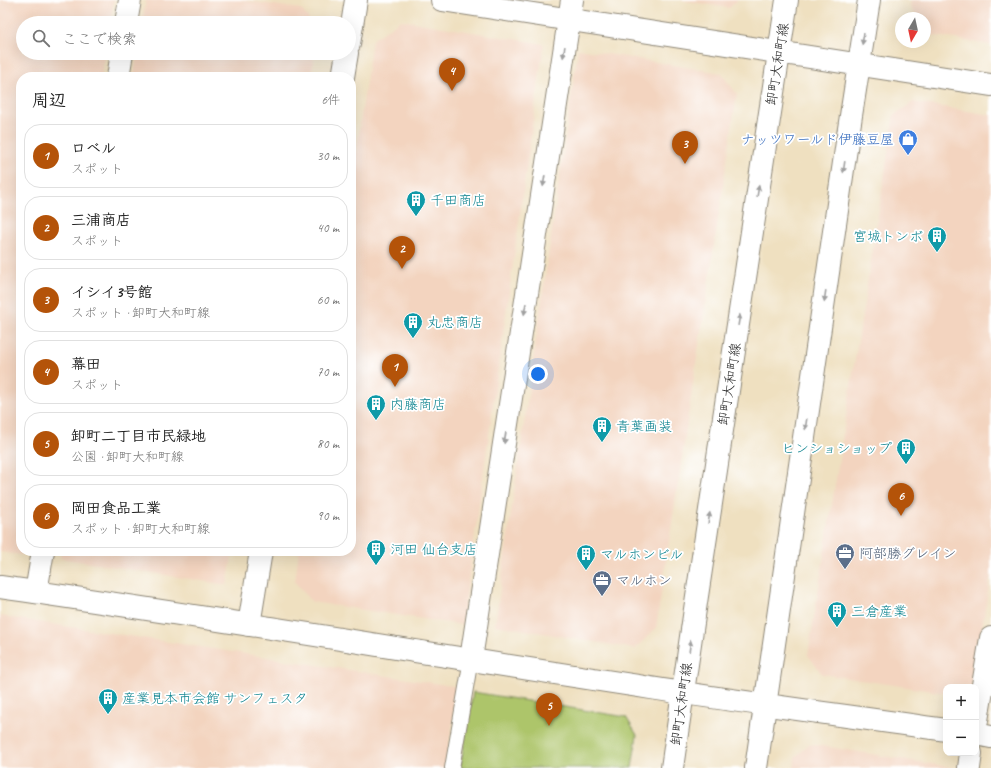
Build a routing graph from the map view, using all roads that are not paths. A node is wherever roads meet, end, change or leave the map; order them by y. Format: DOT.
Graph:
graph roads {
  1 [pos="130,0"];
  2 [pos="356,0"];
  3 [pos="442,0"];
  4 [pos="787,0"];
  5 [pos="869,0"];
  6 [pos="571,10"];
  7 [pos="127,16"];
  8 [pos="353,16"];
  9 [pos="779,52"];
  10 [pos="121,60"];
  11 [pos="346,60"];
  12 [pos="859,64"];
  13 [pos="119,72"];
  14 [pos="344,72"];
  15 [pos="991,85"];
  16 [pos="42,556"];
  17 [pos="260,556"];
  18 [pos="0,587"];
  19 [pos="36,592"];
  20 [pos="249,625"];
  21 [pos="991,638"];
  22 [pos="471,659"];
  23 [pos="683,693"];
  24 [pos="765,705"];
  25 [pos="977,720"];
  26 [pos="943,730"];
  27 [pos="979,735"];
  28 [pos="991,737"];
  29 [pos="971,756"];
  30 [pos="452,768"];
  31 [pos="672,768"];
  32 [pos="756,768"];
  33 [pos="969,768"];
  1 -- 7 [label="street"];
  2 -- 8 [label="street"];
  3 -- 6 [label="street"];
  4 -- 9 [label="street, 卸町大和町線"];
  5 -- 12 [label="street, one-way"];
  6 -- 9 [label="street"];
  6 -- 22 [label="street, one-way"];
  9 -- 12 [label="street"];
  23 -- 9 [label="street, 卸町大和町線, one-way"];
  10 -- 13 [label="street"];
  11 -- 14 [label="street"];
  12 -- 15 [label="street"];
  12 -- 24 [label="street, one-way"];
  16 -- 19 [label="street"];
  17 -- 20 [label="street"];
  18 -- 19 [label="street"];
  19 -- 20 [label="street"];
  20 -- 22 [label="street"];
  21 -- 25 [label="street"];
  22 -- 23 [label="street"];
  22 -- 30 [label="lane"];
  23 -- 24 [label="street"];
  23 -- 31 [label="street, 卸町大和町線"];
  24 -- 26 [label="street"];
  24 -- 32 [label="street"];
  27 -- 28 [label="street"];
  29 -- 33 [label="street"];
}
